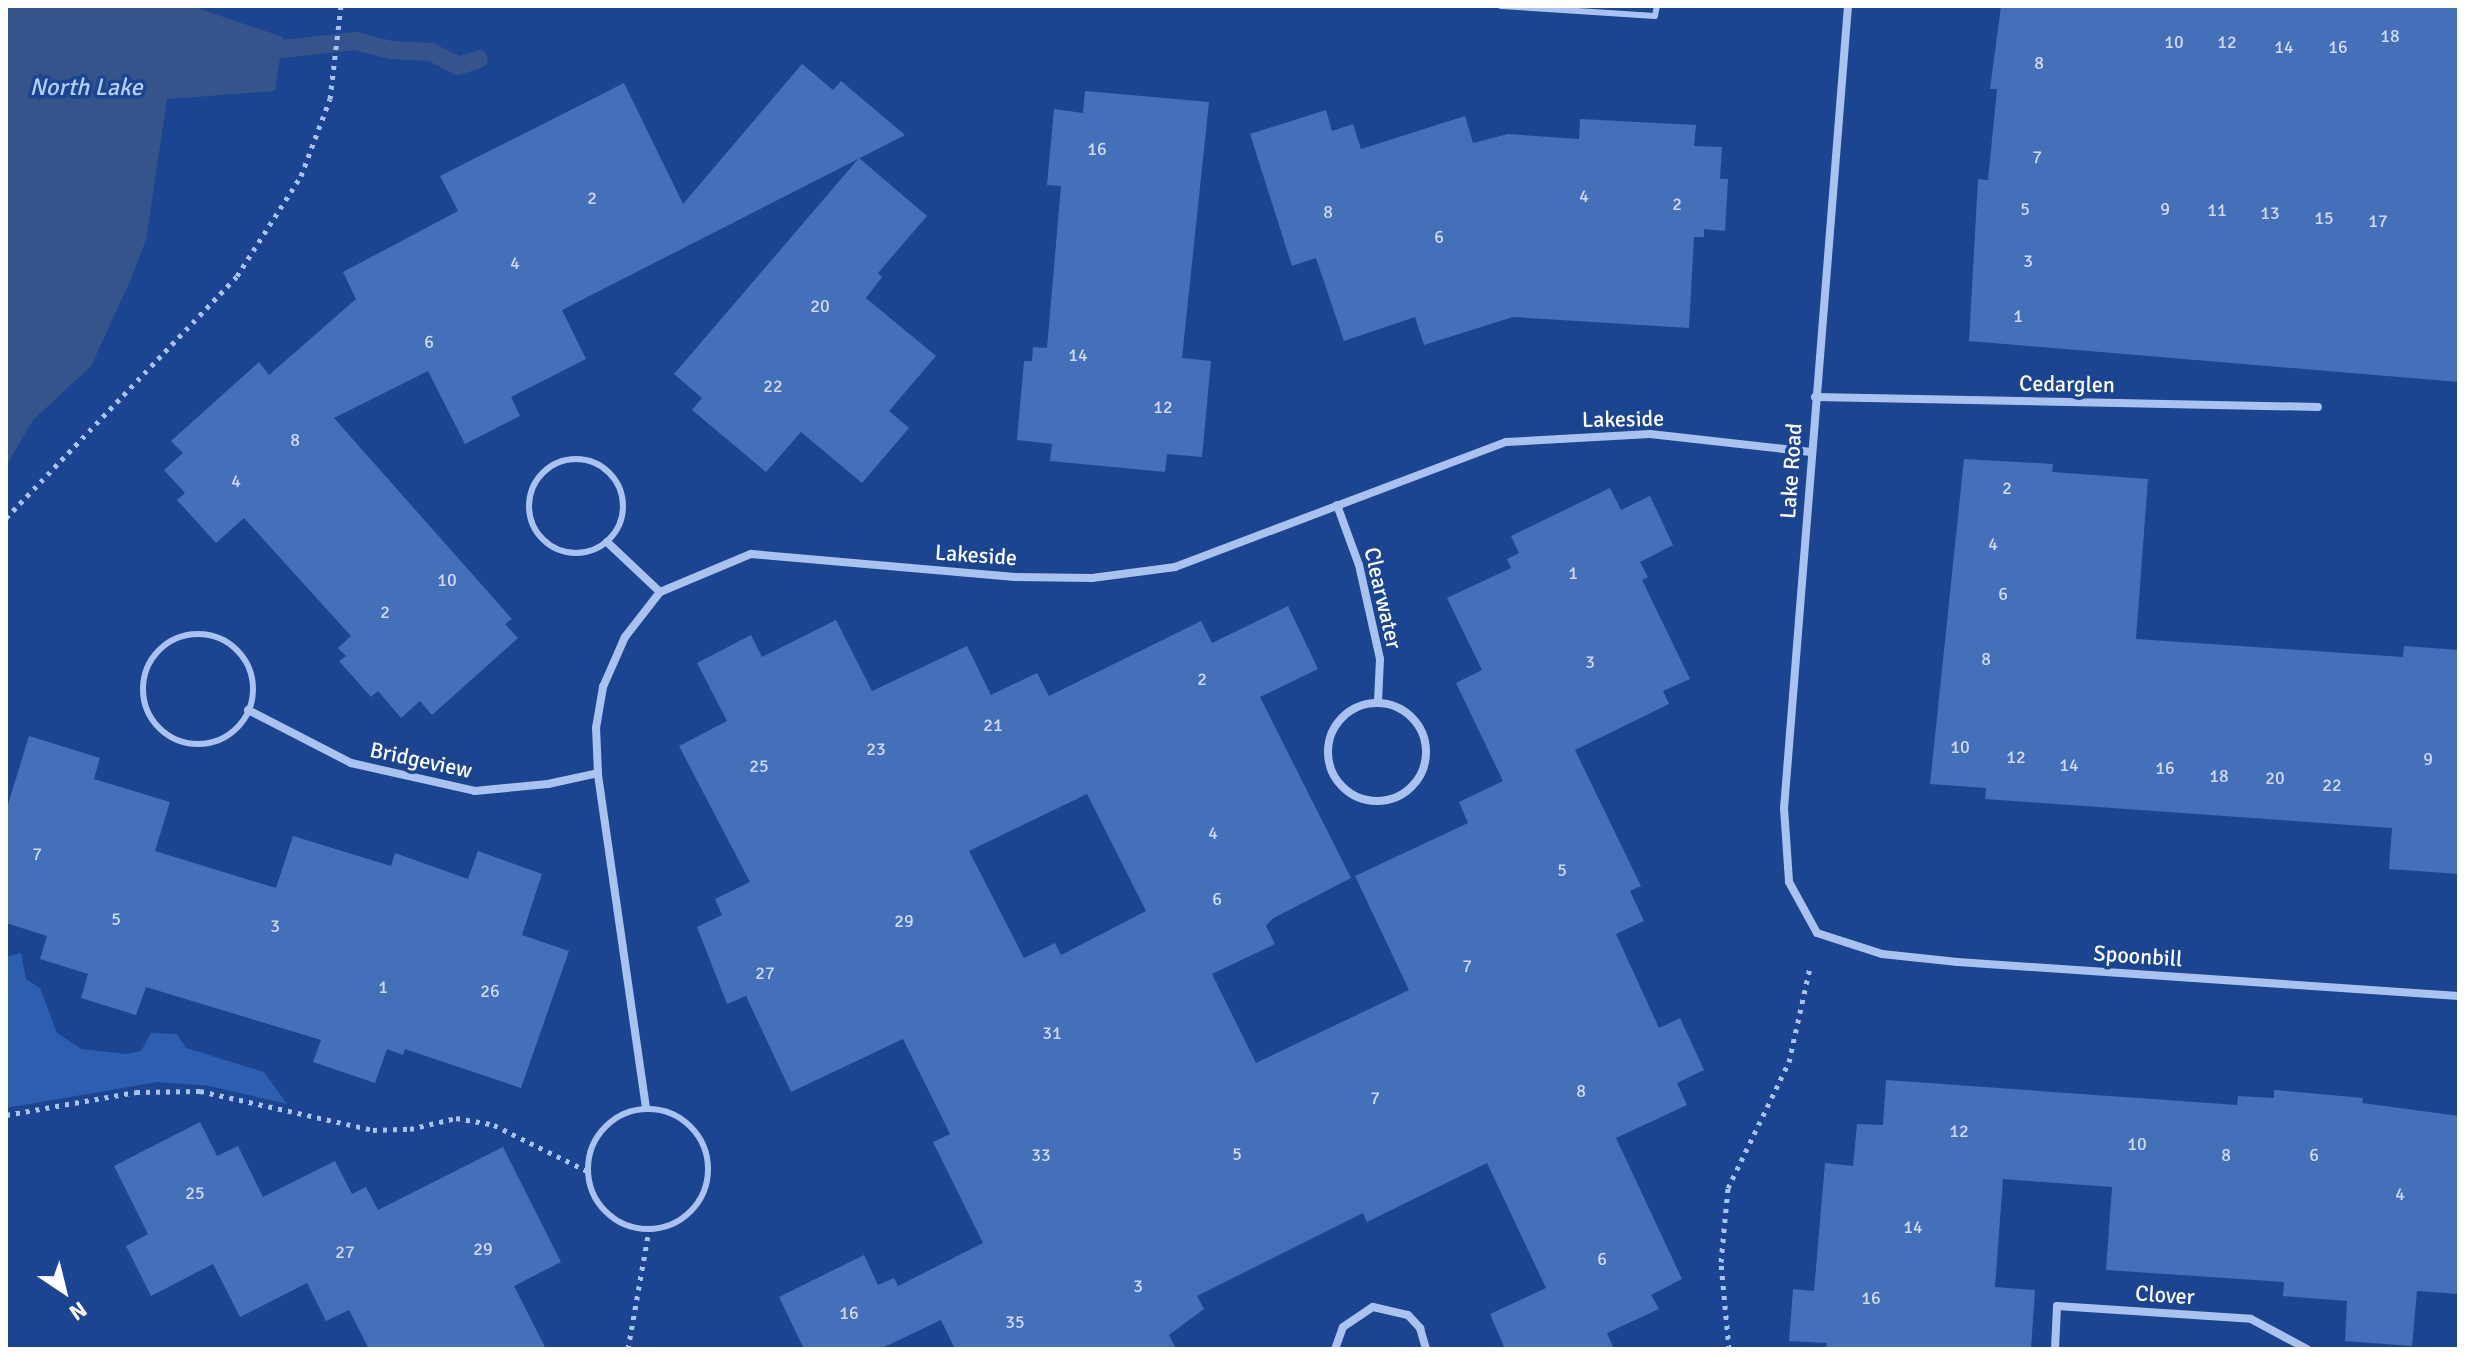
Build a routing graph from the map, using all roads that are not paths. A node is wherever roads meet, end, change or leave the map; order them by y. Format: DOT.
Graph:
graph roads {
  1 [pos="1501,6"];
  2 [pos="1657,6"];
  3 [pos="1848,6"];
  4 [pos="1815,397"];
  5 [pos="2318,407"];
  6 [pos="1811,452"];
  7 [pos="1337,505"];
  8 [pos="607,542"];
  9 [pos="660,592"];
  10 [pos="1378,702"];
  11 [pos="248,710"];
  12 [pos="598,773"];
  13 [pos="1817,933"];
  14 [pos="2459,996"];
  15 [pos="646,1108"];
  16 [pos="1335,1349"];
  17 [pos="1426,1349"];
  18 [pos="2055,1349"];
  19 [pos="2307,1349"];
  1 -- 2 [label="lane"];
  3 -- 4 [label="street, Lake Road"];
  4 -- 5 [label="street, Cedarglen"];
  4 -- 6 [label="street, Lake Road"];
  6 -- 7 [label="street, Lakeside"];
  6 -- 13 [label="street, Lake Road"];
  7 -- 9 [label="street, Lakeside"];
  7 -- 10 [label="street, Clearwater"];
  8 -- 8 [label="lane"];
  8 -- 9 [label="street"];
  9 -- 12 [label="street, Lakeside"];
  10 -- 10 [label="street"];
  11 -- 11 [label="lane"];
  11 -- 12 [label="street, Bridgeview"];
  12 -- 15 [label="street, Lakeside"];
  13 -- 14 [label="street, Spoonbill"];
  15 -- 15 [label="lane"];
  16 -- 17 [label="street"];
  18 -- 19 [label="street, Clover"];
}
